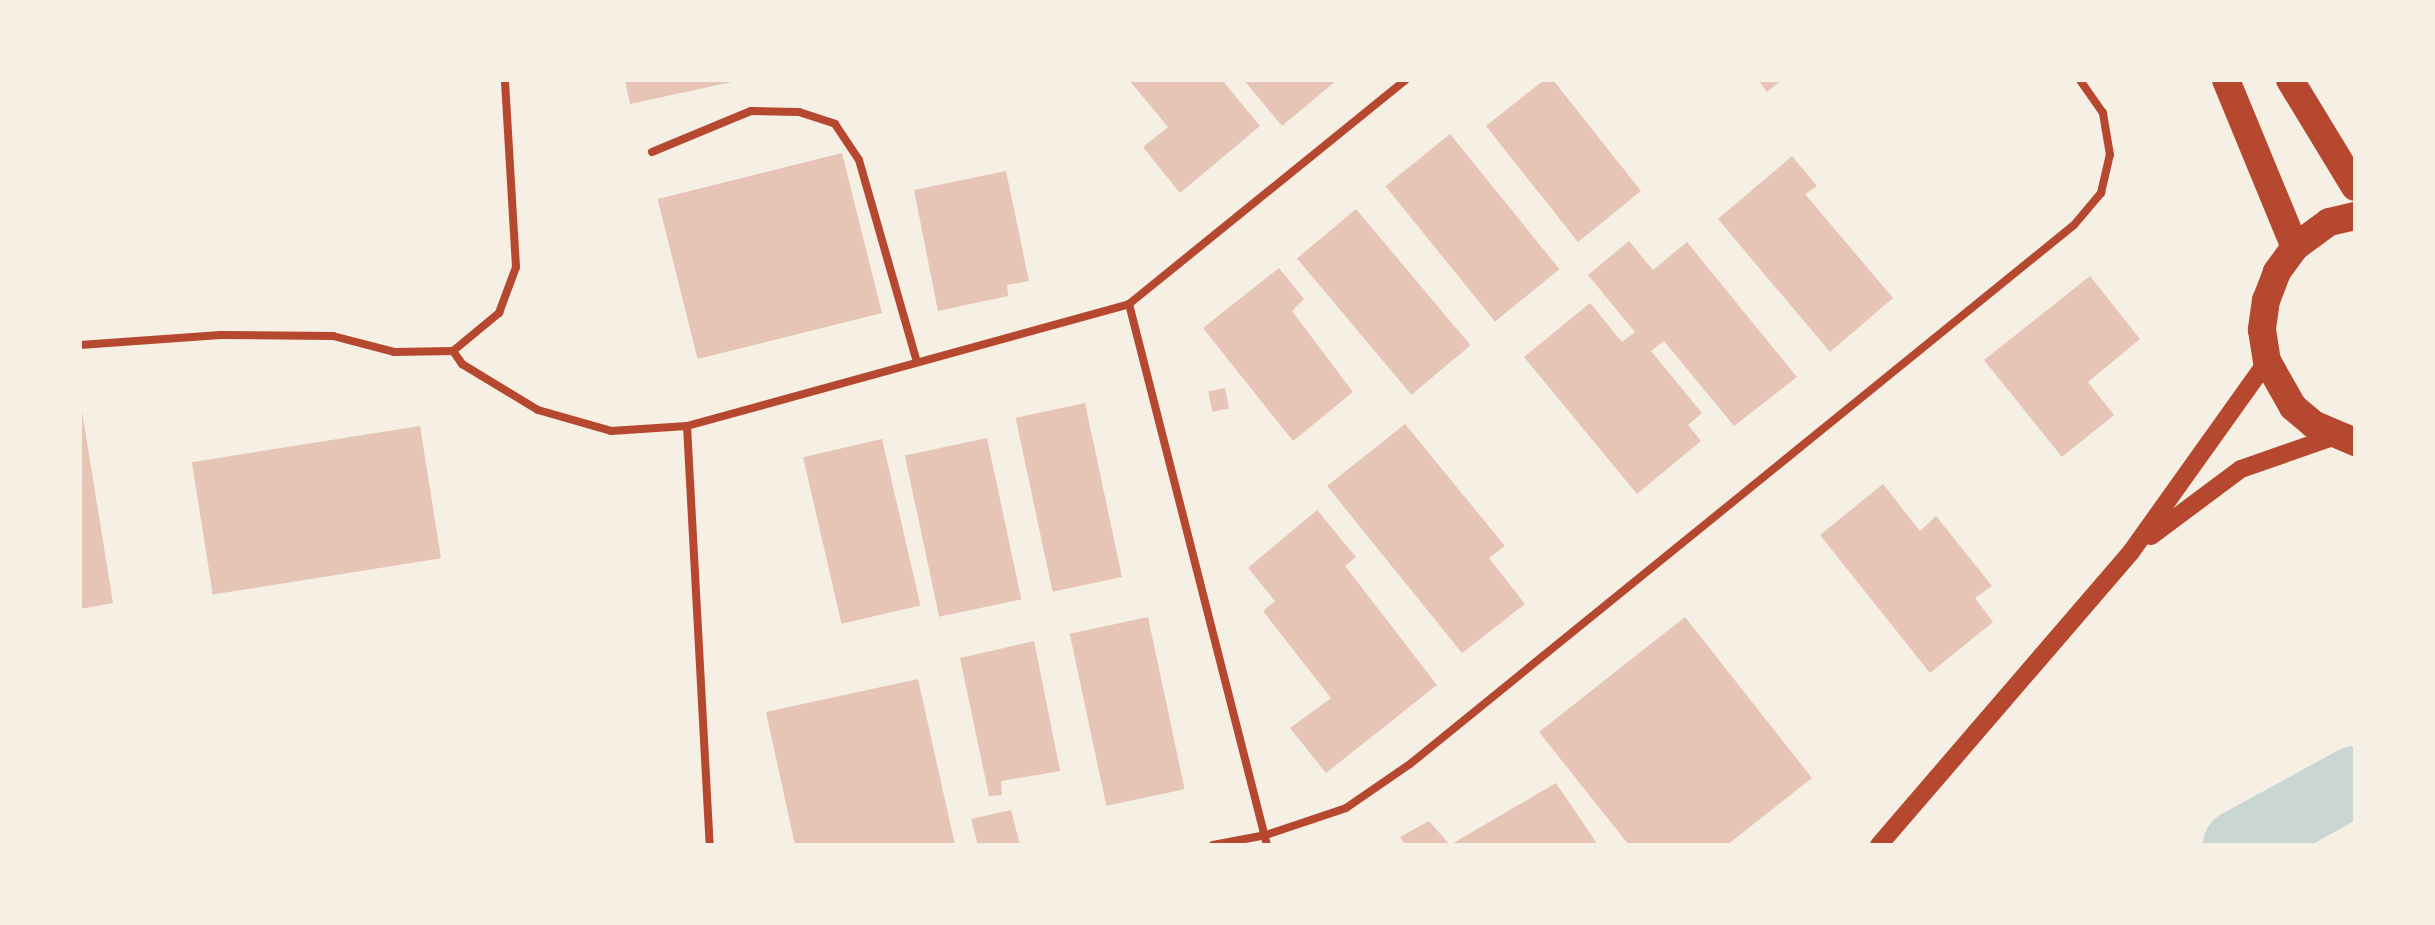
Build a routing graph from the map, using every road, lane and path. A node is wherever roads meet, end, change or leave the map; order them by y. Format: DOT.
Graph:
graph roads {
  1 [pos="506,80"];
  2 [pos="1406,80"];
  3 [pos="2080,80"];
  4 [pos="2226,80"];
  5 [pos="2290,80"];
  6 [pos="652,152"];
  7 [pos="2355,187"];
  8 [pos="2355,216"];
  9 [pos="2295,247"];
  10 [pos="1129,304"];
  11 [pos="80,345"];
  12 [pos="453,351"];
  13 [pos="916,359"];
  14 [pos="2267,360"];
  15 [pos="688,426"];
  16 [pos="2346,439"];
  17 [pos="2131,552"];
  18 [pos="1266,840"];
  19 [pos="710,845"];
  20 [pos="1214,845"];
  21 [pos="1879,845"];
  1 -- 12 [label="lane"];
  2 -- 10 [label="lane"];
  3 -- 18 [label="lane"];
  4 -- 9 [label="highway"];
  5 -- 7 [label="highway"];
  6 -- 13 [label="lane"];
  8 -- 9 [label="highway"];
  9 -- 14 [label="highway"];
  10 -- 13 [label="lane"];
  10 -- 18 [label="lane"];
  11 -- 12 [label="lane"];
  12 -- 15 [label="lane"];
  13 -- 15 [label="lane"];
  14 -- 16 [label="highway"];
  14 -- 17 [label="street"];
  15 -- 19 [label="lane"];
  16 -- 17 [label="street"];
  17 -- 21 [label="street"];
  18 -- 20 [label="lane"];
}
